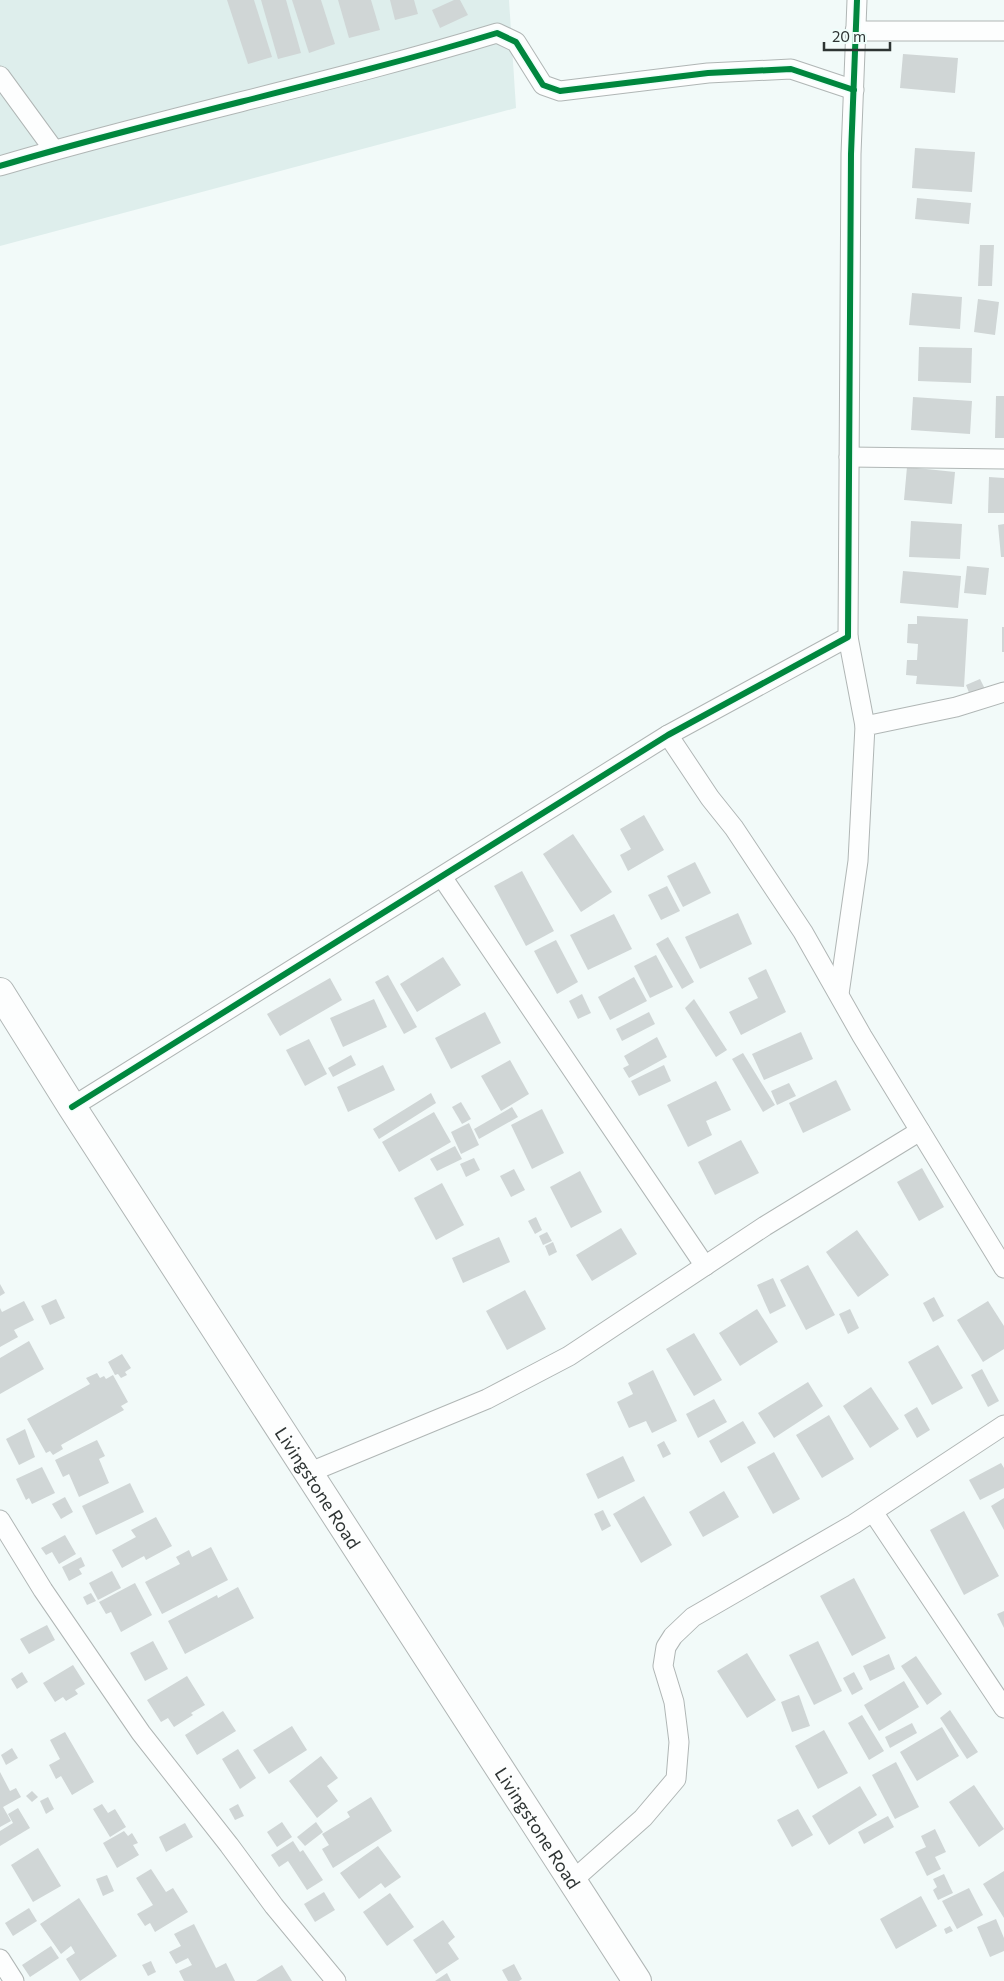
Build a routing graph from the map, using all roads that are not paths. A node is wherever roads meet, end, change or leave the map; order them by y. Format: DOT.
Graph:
graph roads {
  1 [pos="857,0"];
  2 [pos="1004,31"];
  3 [pos="855,32"];
  4 [pos="0,76"];
  5 [pos="854,90"];
  6 [pos="54,150"];
  7 [pos="0,166"];
  8 [pos="849,457"];
  9 [pos="1004,459"];
  10 [pos="848,637"];
  11 [pos="1004,692"];
  12 [pos="865,726"];
  13 [pos="668,735"];
  14 [pos="442,877"];
  15 [pos="0,992"];
  16 [pos="839,994"];
  17 [pos="72,1107"];
  18 [pos="920,1131"];
  19 [pos="705,1266"];
  20 [pos="1004,1268"];
  21 [pos="1004,1425"];
  22 [pos="308,1473"];
  23 [pos="873,1512"];
  24 [pos="0,1520"];
  25 [pos="1004,1708"];
  26 [pos="572,1881"];
  27 [pos="0,1959"];
  28 [pos="14,1981"];
  29 [pos="336,1981"];
  30 [pos="636,1981"];
  1 -- 3 [label="street"];
  2 -- 3 [label="street"];
  3 -- 5 [label="street"];
  4 -- 6 [label="street"];
  5 -- 6 [label="street"];
  5 -- 8 [label="street"];
  6 -- 7 [label="street"];
  8 -- 9 [label="street"];
  8 -- 10 [label="street"];
  10 -- 12 [label="street"];
  10 -- 13 [label="street"];
  11 -- 12 [label="street"];
  12 -- 16 [label="street"];
  13 -- 14 [label="street"];
  13 -- 16 [label="street"];
  14 -- 17 [label="street"];
  14 -- 19 [label="street"];
  15 -- 17 [label="highway, Livingstone Road"];
  16 -- 18 [label="street"];
  17 -- 22 [label="highway, Livingstone Road"];
  18 -- 19 [label="street"];
  18 -- 20 [label="street"];
  19 -- 22 [label="street"];
  21 -- 23 [label="street"];
  22 -- 26 [label="highway, Livingstone Road"];
  23 -- 25 [label="street"];
  23 -- 26 [label="street"];
  24 -- 29 [label="street"];
  26 -- 30 [label="highway, Livingstone Road"];
  27 -- 28 [label="street"];
}
